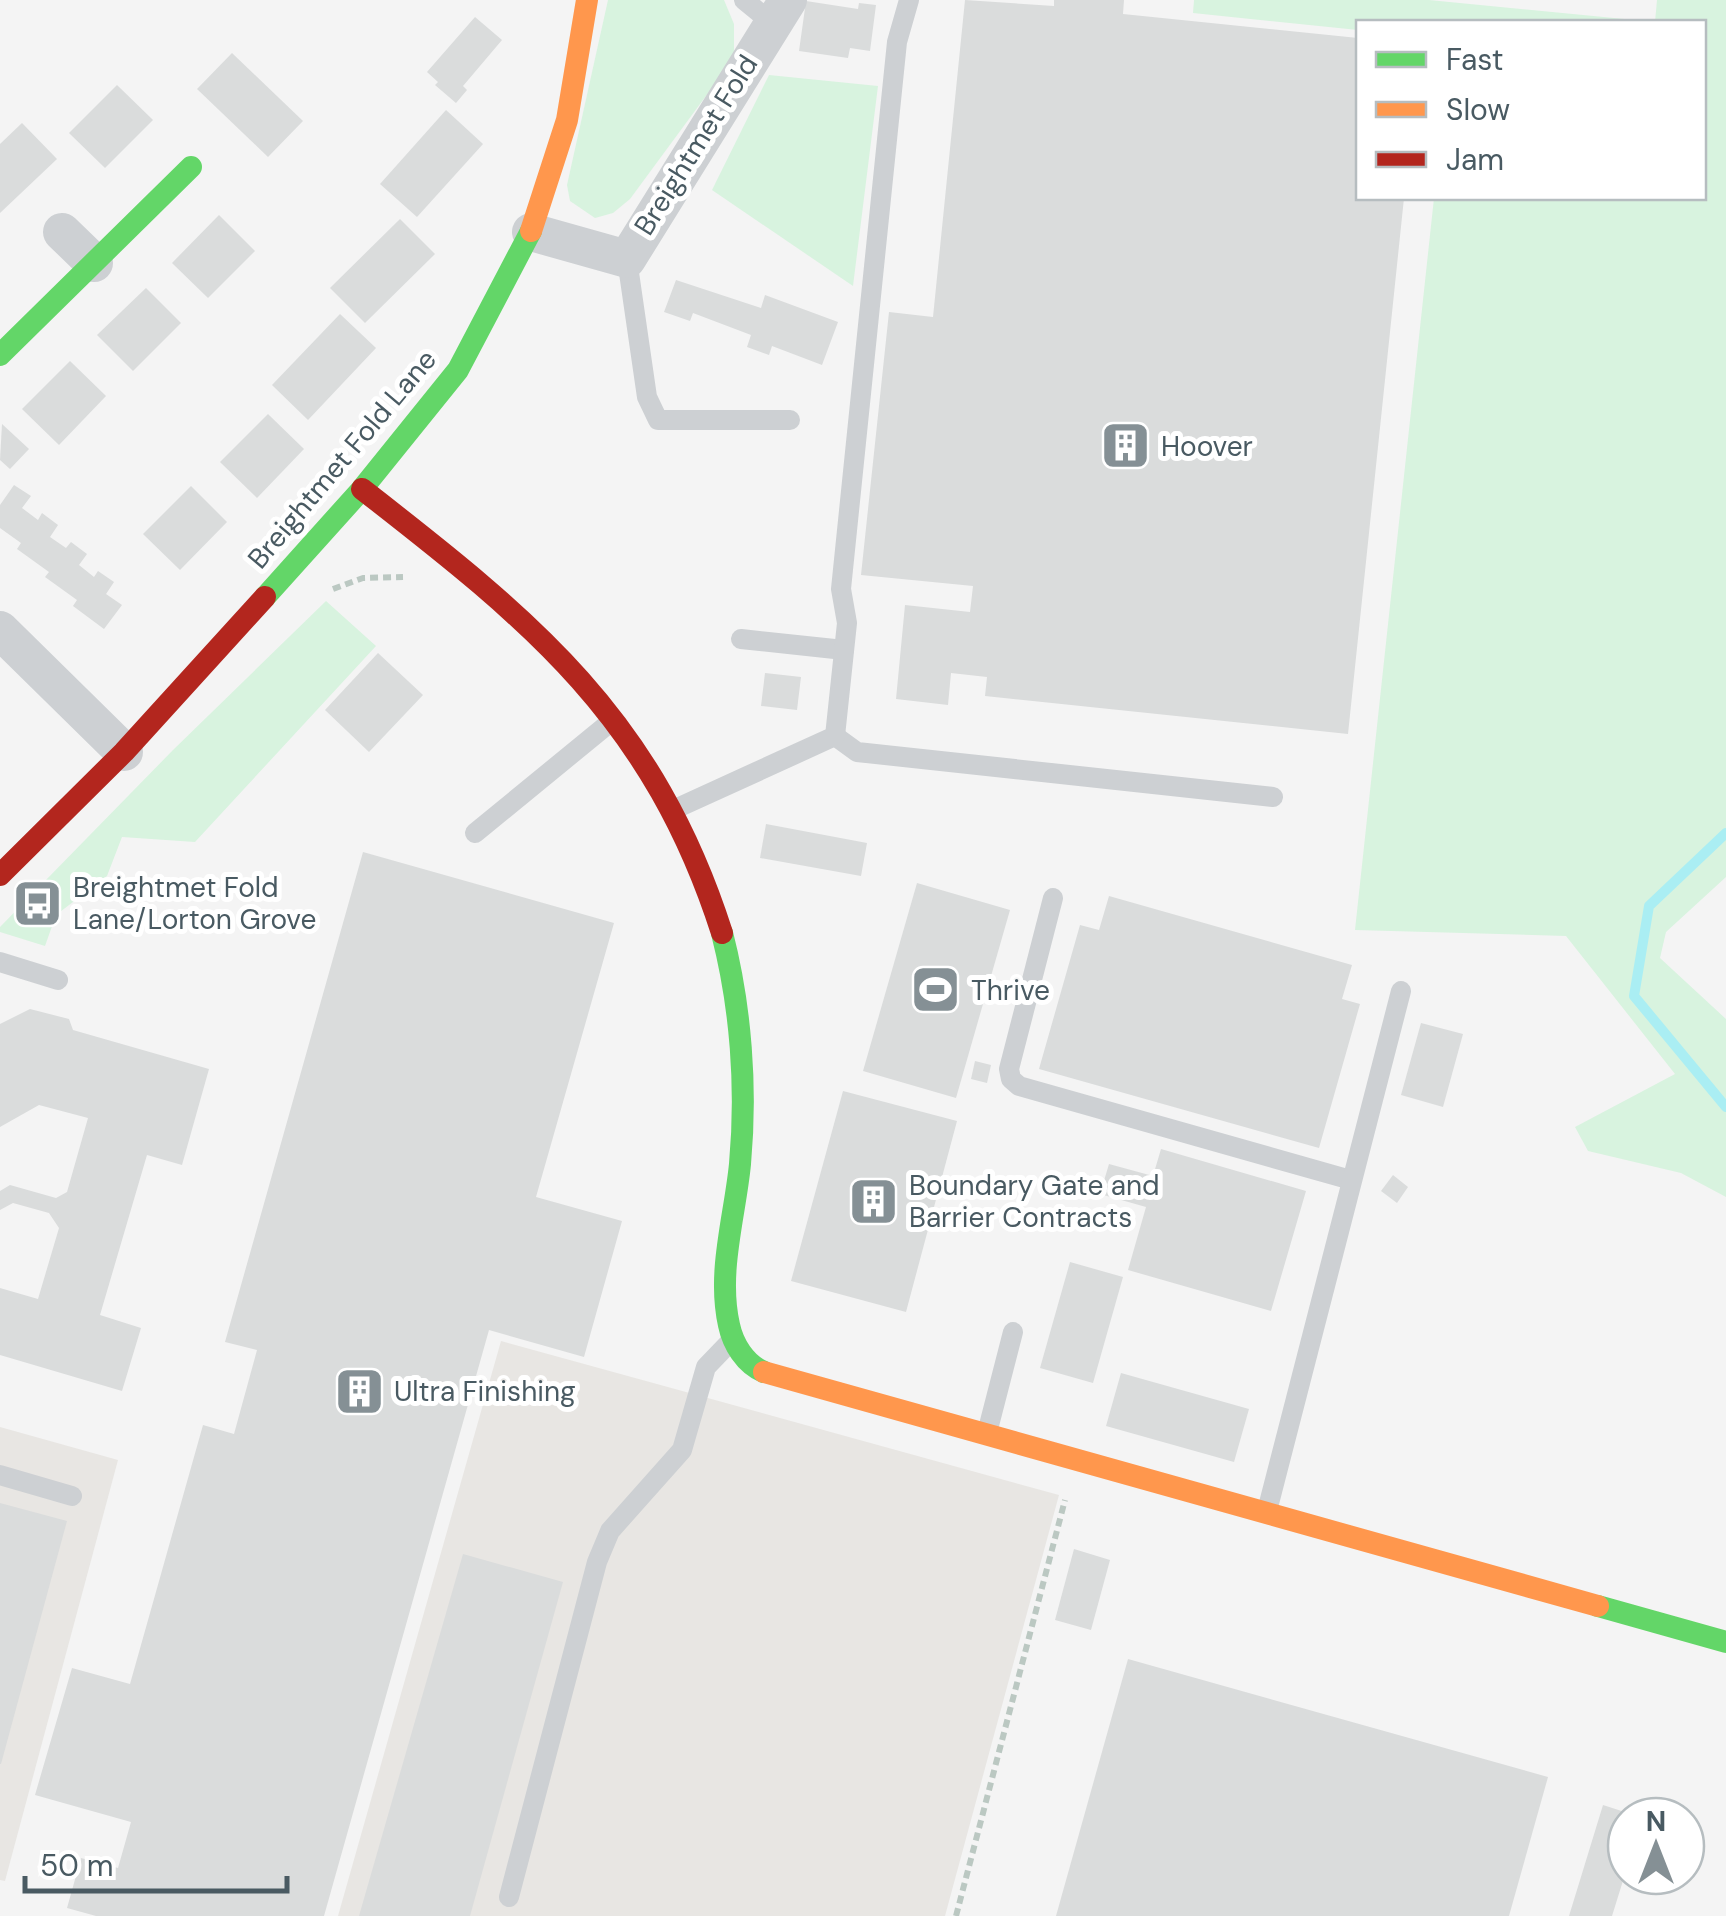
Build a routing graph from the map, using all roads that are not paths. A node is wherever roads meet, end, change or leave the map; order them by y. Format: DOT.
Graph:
graph roads {
  1 [pos="587,0"];
  2 [pos="908,0"];
  3 [pos="768,8"];
  4 [pos="191,166"];
  5 [pos="62,232"];
  6 [pos="531,232"];
  7 [pos="626,258"];
  8 [pos="94,262"];
  9 [pos="0,356"];
  10 [pos="790,420"];
  11 [pos="362,489"];
  12 [pos="0,630"];
  13 [pos="741,639"];
  14 [pos="844,650"];
  15 [pos="615,719"];
  16 [pos="835,736"];
  17 [pos="124,752"];
  18 [pos="1273,797"];
  19 [pos="673,810"];
  20 [pos="475,832"];
  21 [pos="0,876"];
  22 [pos="1053,898"];
  23 [pos="0,962"];
  24 [pos="58,980"];
  25 [pos="1401,991"];
  26 [pos="1350,1180"];
  27 [pos="1013,1332"];
  28 [pos="732,1340"];
  29 [pos="986,1435"];
  30 [pos="0,1475"];
  31 [pos="72,1496"];
  32 [pos="1266,1513"];
  33 [pos="1726,1642"];
  34 [pos="509,1898"];
  1 -- 6 [label="street, Breightmet Fold Lane"];
  2 -- 14 [label="lane"];
  3 -- 7 [label="street, Breightmet Fold"];
  4 -- 8 [label="street"];
  5 -- 8 [label="street"];
  6 -- 7 [label="street, Breightmet Fold"];
  6 -- 11 [label="street, Breightmet Fold Lane"];
  7 -- 10 [label="lane"];
  8 -- 9 [label="street"];
  11 -- 15 [label="street"];
  11 -- 17 [label="street, Breightmet Fold Lane"];
  12 -- 17 [label="street"];
  13 -- 14 [label="lane"];
  14 -- 16 [label="lane"];
  15 -- 19 [label="street"];
  15 -- 20 [label="lane"];
  16 -- 18 [label="lane"];
  16 -- 19 [label="lane"];
  17 -- 21 [label="street, Breightmet Fold Lane"];
  19 -- 28 [label="street"];
  22 -- 26 [label="lane"];
  23 -- 24 [label="lane"];
  25 -- 26 [label="lane"];
  26 -- 32 [label="lane"];
  27 -- 29 [label="lane"];
  28 -- 29 [label="street"];
  28 -- 34 [label="lane"];
  29 -- 32 [label="street"];
  30 -- 31 [label="lane"];
  32 -- 33 [label="street"];
}
